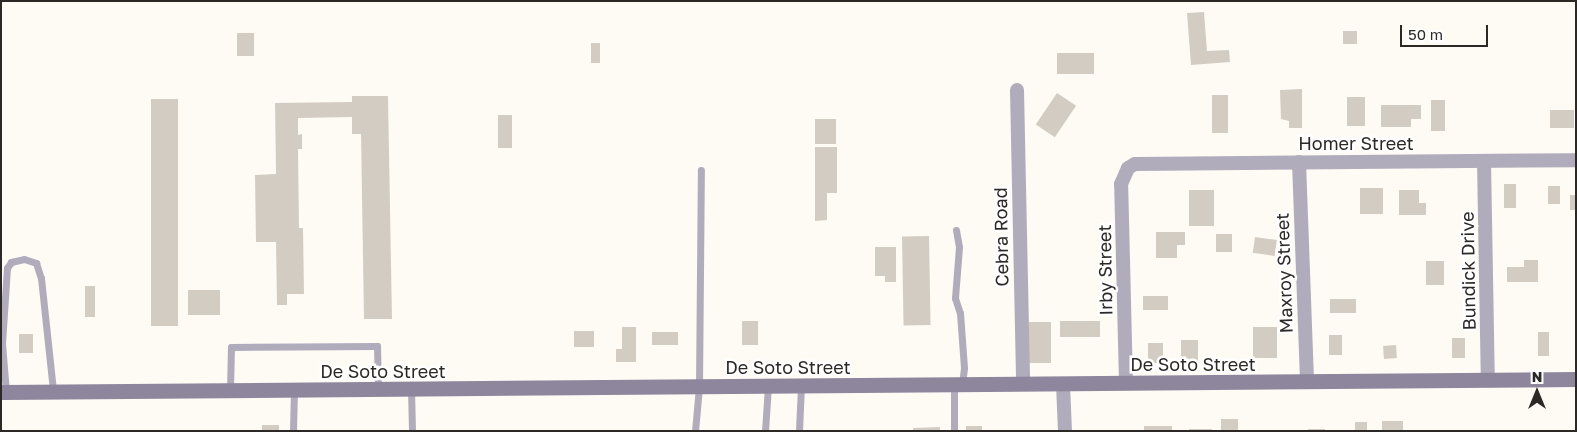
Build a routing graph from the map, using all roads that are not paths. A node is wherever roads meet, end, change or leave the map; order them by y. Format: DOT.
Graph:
graph roads {
  1 [pos="1017,90"];
  2 [pos="1576,160"];
  3 [pos="1484,161"];
  4 [pos="1299,162"];
  5 [pos="1137,164"];
  6 [pos="700,170"];
  7 [pos="956,230"];
  8 [pos="1576,379"];
  9 [pos="1488,380"];
  10 [pos="1307,382"];
  11 [pos="1126,383"];
  12 [pos="1023,384"];
  13 [pos="1063,384"];
  14 [pos="958,385"];
  15 [pos="768,386"];
  16 [pos="801,386"];
  17 [pos="699,387"];
  18 [pos="378,389"];
  19 [pos="411,389"];
  20 [pos="230,390"];
  21 [pos="294,390"];
  22 [pos="4,392"];
  23 [pos="53,392"];
  24 [pos="293,431"];
  25 [pos="412,431"];
  26 [pos="695,431"];
  27 [pos="765,431"];
  28 [pos="799,431"];
  29 [pos="954,431"];
  30 [pos="1065,431"];
  1 -- 12 [label="street, Cebra Road"];
  2 -- 3 [label="street, Homer Street"];
  3 -- 4 [label="street, Homer Street"];
  3 -- 9 [label="street, Bundick Drive"];
  4 -- 5 [label="street, Homer Street"];
  4 -- 10 [label="street, Maxroy Street"];
  5 -- 11 [label="street, Irby Street"];
  6 -- 17 [label="lane"];
  7 -- 14 [label="lane"];
  8 -- 9 [label="street, De Soto Street"];
  9 -- 10 [label="street, De Soto Street"];
  10 -- 11 [label="street, De Soto Street"];
  11 -- 13 [label="street, De Soto Street"];
  12 -- 13 [label="street, De Soto Street"];
  12 -- 14 [label="street, De Soto Street"];
  13 -- 30 [label="street"];
  14 -- 16 [label="street, De Soto Street"];
  14 -- 29 [label="lane"];
  15 -- 16 [label="street, De Soto Street"];
  15 -- 17 [label="street, De Soto Street"];
  15 -- 27 [label="lane"];
  16 -- 28 [label="lane"];
  17 -- 19 [label="street, De Soto Street"];
  17 -- 26 [label="lane"];
  18 -- 19 [label="street, De Soto Street"];
  18 -- 20 [label="lane"];
  18 -- 21 [label="street, De Soto Street"];
  19 -- 25 [label="lane"];
  20 -- 21 [label="street, De Soto Street"];
  20 -- 23 [label="street, De Soto Street"];
  21 -- 24 [label="lane"];
  22 -- 23 [label="street, De Soto Street"];
  22 -- 23 [label="lane"];
}
